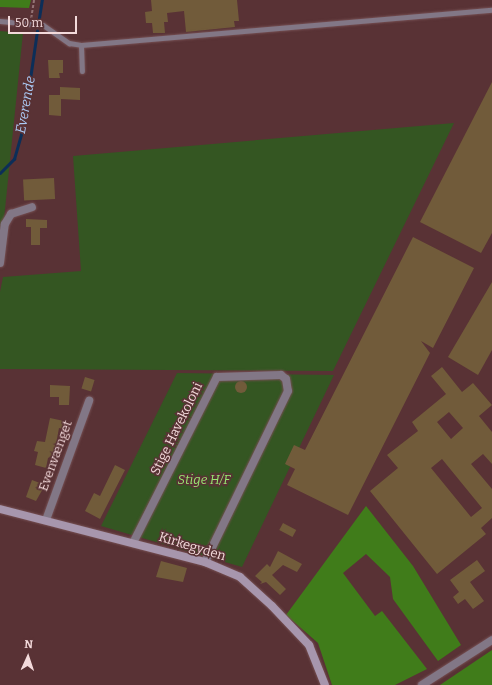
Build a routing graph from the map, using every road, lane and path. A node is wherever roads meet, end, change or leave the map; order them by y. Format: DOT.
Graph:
graph roads {
  1 [pos="34,0"];
  2 [pos="492,10"];
  3 [pos="0,20"];
  4 [pos="30,22"];
  5 [pos="81,44"];
  6 [pos="82,71"];
  7 [pos="32,207"];
  8 [pos="0,264"];
  9 [pos="89,401"];
  10 [pos="0,509"];
  11 [pos="46,520"];
  12 [pos="133,543"];
  13 [pos="205,562"];
  14 [pos="492,640"];
  15 [pos="325,685"];
  16 [pos="422,685"];
  1 -- 4 [label="path"];
  2 -- 5 [label="lane"];
  3 -- 4 [label="lane"];
  4 -- 5 [label="lane"];
  5 -- 6 [label="lane"];
  7 -- 8 [label="street"];
  9 -- 11 [label="street, Evenvænget"];
  10 -- 11 [label="street, Kirkegyden"];
  11 -- 12 [label="street, Kirkegyden"];
  12 -- 13 [label="street, Kirkegyden"];
  12 -- 13 [label="street, Stige Havekoloni"];
  13 -- 15 [label="street, Kirkegyden"];
  14 -- 16 [label="street"];
}
